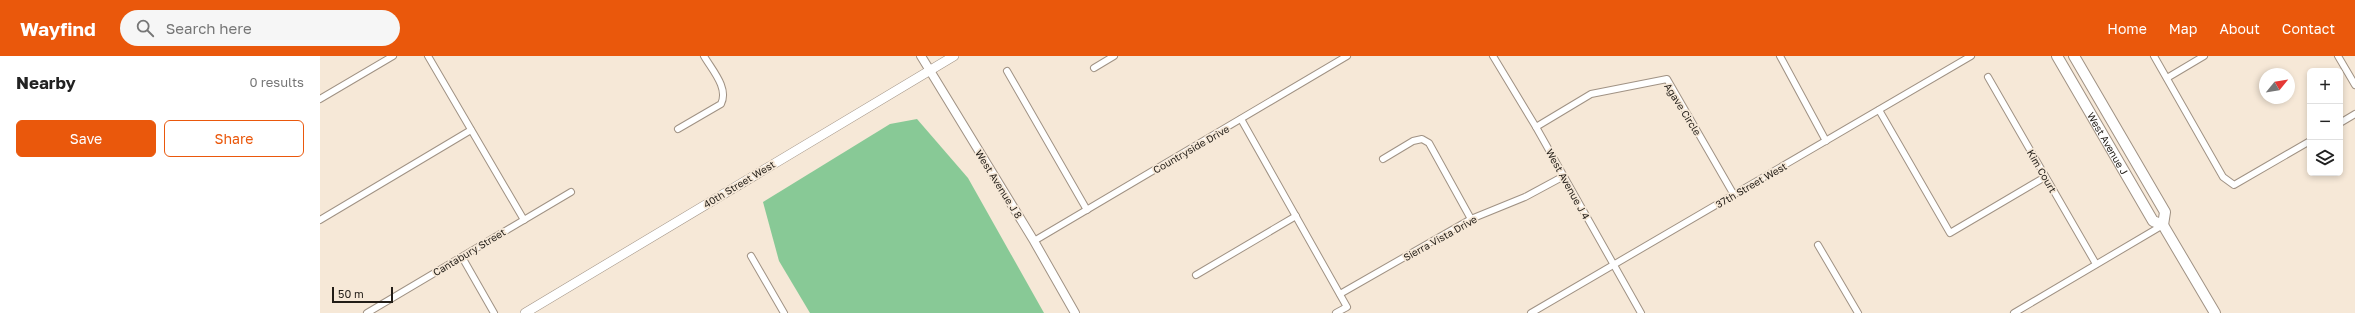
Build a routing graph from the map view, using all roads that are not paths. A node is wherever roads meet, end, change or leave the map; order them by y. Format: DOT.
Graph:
graph roads {
  1 [pos="393,56"];
  2 [pos="428,56"];
  3 [pos="704,56"];
  4 [pos="921,56"];
  5 [pos="954,56"];
  6 [pos="1114,56"];
  7 [pos="1347,56"];
  8 [pos="1493,56"];
  9 [pos="1780,56"];
  10 [pos="1971,56"];
  11 [pos="2057,56"];
  12 [pos="2074,56"];
  13 [pos="2154,56"];
  14 [pos="2204,56"];
  15 [pos="2338,56"];
  16 [pos="1094,68"];
  17 [pos="929,70"];
  18 [pos="1007,71"];
  19 [pos="1988,77"];
  20 [pos="2167,78"];
  21 [pos="2355,85"];
  22 [pos="320,99"];
  23 [pos="1879,110"];
  24 [pos="2355,114"];
  25 [pos="1241,119"];
  26 [pos="2343,121"];
  27 [pos="1536,127"];
  28 [pos="678,129"];
  29 [pos="471,130"];
  30 [pos="1826,142"];
  31 [pos="2307,143"];
  32 [pos="1383,159"];
  33 [pos="1564,176"];
  34 [pos="2045,177"];
  35 [pos="571,192"];
  36 [pos="1734,195"];
  37 [pos="1087,210"];
  38 [pos="1296,216"];
  39 [pos="1471,219"];
  40 [pos="320,220"];
  41 [pos="524,220"];
  42 [pos="2163,225"];
  43 [pos="1034,241"];
  44 [pos="1818,245"];
  45 [pos="751,256"];
  46 [pos="462,257"];
  47 [pos="2096,264"];
  48 [pos="1614,265"];
  49 [pos="1196,275"];
  50 [pos="1340,294"];
  51 [pos="367,313"];
  52 [pos="494,313"];
  53 [pos="525,313"];
  54 [pos="784,313"];
  55 [pos="1076,313"];
  56 [pos="1336,313"];
  57 [pos="1531,313"];
  58 [pos="1641,313"];
  59 [pos="1858,313"];
  60 [pos="2014,313"];
  61 [pos="2215,313"];
  1 -- 22 [label="street"];
  2 -- 29 [label="street"];
  3 -- 28 [label="street"];
  4 -- 17 [label="street, West Avenue J 8"];
  5 -- 17 [label="main road, 40th Street West"];
  6 -- 16 [label="street"];
  7 -- 25 [label="street, Countryside Drive"];
  8 -- 27 [label="street, West Avenue J 4"];
  9 -- 30 [label="street"];
  10 -- 23 [label="street, 37th Street West"];
  11 -- 42 [label="main road, West Avenue J"];
  12 -- 42 [label="main road, West Avenue J"];
  13 -- 20 [label="street"];
  14 -- 20 [label="street"];
  15 -- 21 [label="street"];
  17 -- 43 [label="street, West Avenue J 8"];
  17 -- 53 [label="main road, 40th Street West"];
  18 -- 37 [label="street"];
  19 -- 34 [label="street, Kim Court"];
  20 -- 31 [label="street"];
  23 -- 30 [label="street, 37th Street West"];
  23 -- 34 [label="street"];
  24 -- 26 [label="street"];
  25 -- 37 [label="street, Countryside Drive"];
  25 -- 38 [label="street"];
  27 -- 33 [label="street, West Avenue J 4"];
  27 -- 36 [label="street, Agave Circle"];
  29 -- 40 [label="street"];
  29 -- 41 [label="street"];
  30 -- 36 [label="street, 37th Street West"];
  32 -- 39 [label="street"];
  33 -- 39 [label="street, Sierra Vista Drive"];
  33 -- 48 [label="street, West Avenue J 4"];
  34 -- 47 [label="street, Kim Court"];
  35 -- 41 [label="street, Cantabury Street"];
  36 -- 48 [label="street, 37th Street West"];
  37 -- 43 [label="street, Countryside Drive"];
  38 -- 49 [label="street"];
  38 -- 50 [label="street"];
  39 -- 50 [label="street, Sierra Vista Drive"];
  41 -- 46 [label="street, Cantabury Street"];
  42 -- 47 [label="street"];
  42 -- 61 [label="main road, West Avenue J"];
  43 -- 55 [label="street, West Avenue J 8"];
  44 -- 59 [label="street"];
  45 -- 54 [label="street"];
  46 -- 51 [label="street, Cantabury Street"];
  46 -- 52 [label="street"];
  47 -- 60 [label="street"];
  48 -- 57 [label="street, 37th Street West"];
  48 -- 58 [label="street, West Avenue J 4"];
  50 -- 56 [label="street"];
}
